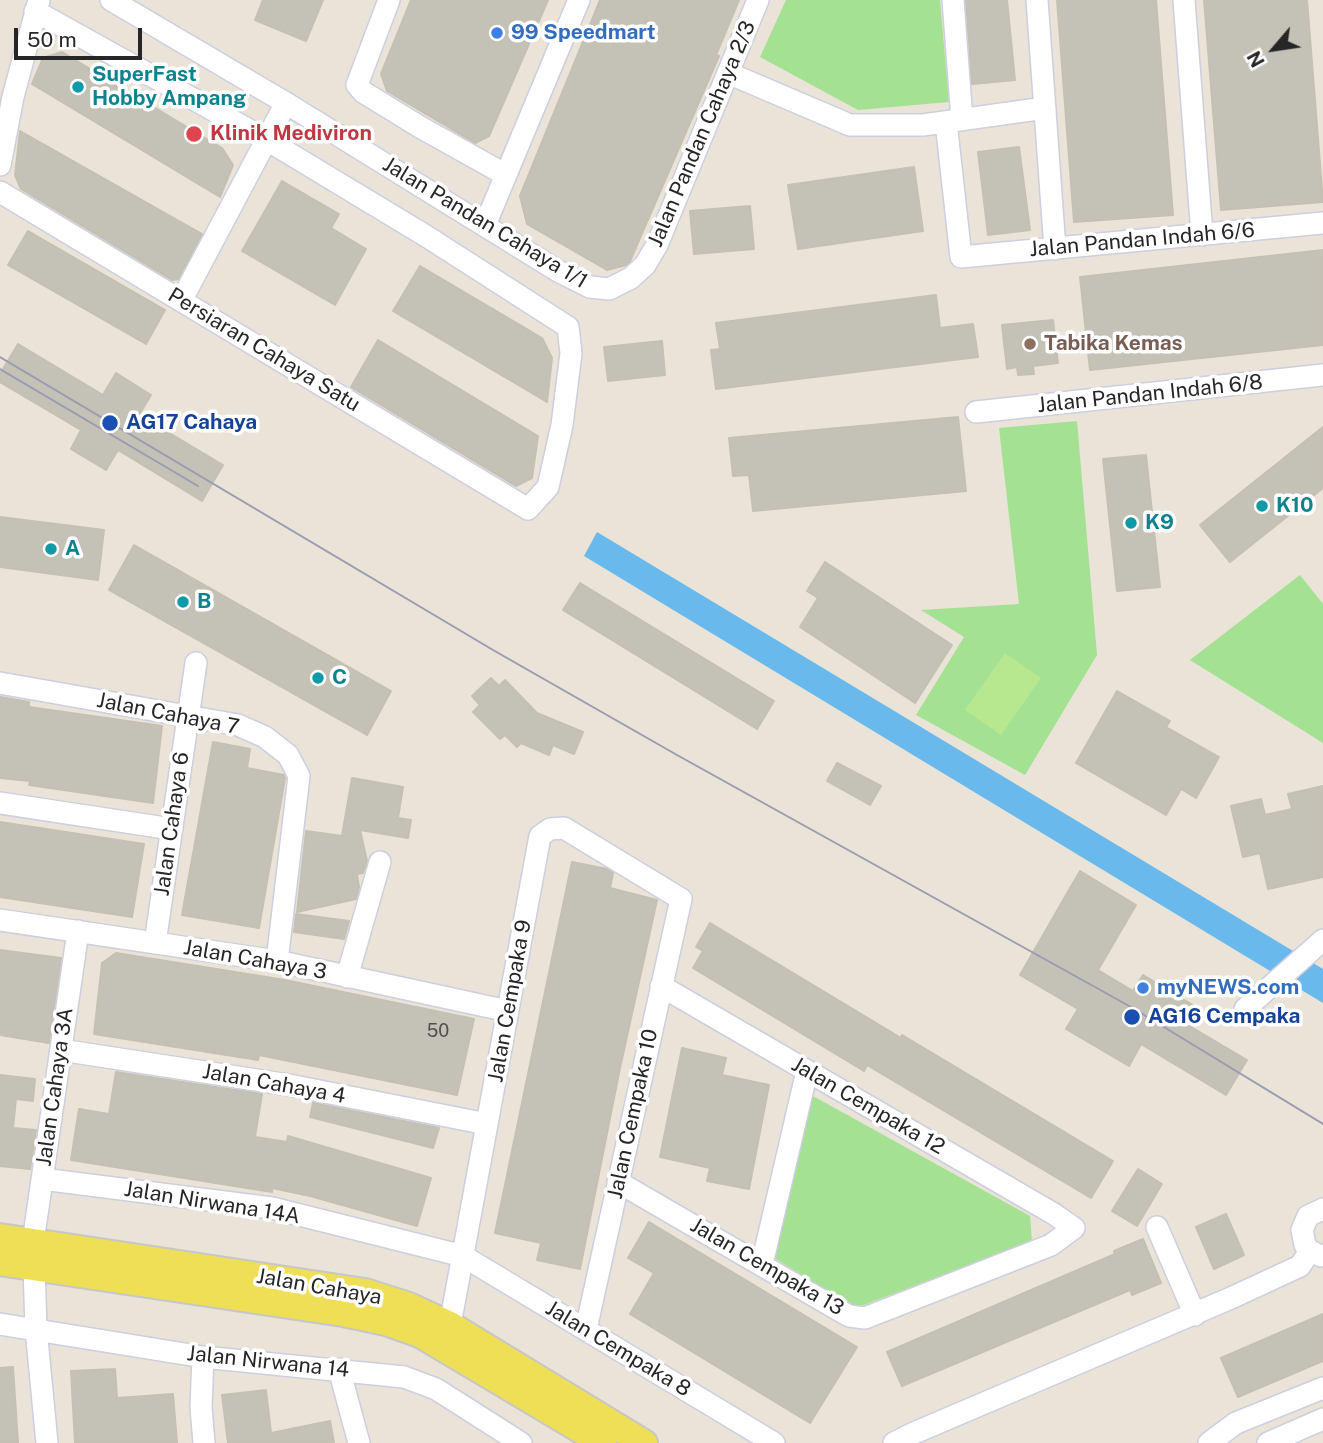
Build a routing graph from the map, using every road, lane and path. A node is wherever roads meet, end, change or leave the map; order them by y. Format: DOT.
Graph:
graph roads {
  1 [pos="111,0"];
  2 [pos="389,0"];
  3 [pos="579,0"];
  4 [pos="758,0"];
  5 [pos="953,0"];
  6 [pos="1037,0"];
  7 [pos="1184,0"];
  8 [pos="37,6"];
  9 [pos="728,73"];
  10 [pos="286,103"];
  11 [pos="1045,108"];
  12 [pos="954,121"];
  13 [pos="267,141"];
  14 [pos="0,165"];
  15 [pos="506,175"];
  16 [pos="0,192"];
  17 [pos="1323,223"];
  18 [pos="485,225"];
  19 [pos="1202,235"];
  20 [pos="1055,249"];
  21 [pos="609,289"];
  22 [pos="181,301"];
  23 [pos="1323,375"];
  24 [pos="976,412"];
  25 [pos="196,663"];
  26 [pos="0,683"];
  27 [pos="188,715"];
  28 [pos="0,803"];
  29 [pos="172,829"];
  30 [pos="380,862"];
  31 [pos="681,899"];
  32 [pos="0,920"];
  33 [pos="78,931"];
  34 [pos="155,943"];
  35 [pos="1315,945"];
  36 [pos="277,961"];
  37 [pos="347,977"];
  38 [pos="661,986"];
  39 [pos="1245,1009"];
  40 [pos="508,1012"];
  41 [pos="61,1050"];
  42 [pos="807,1071"];
  43 [pos="487,1124"];
  44 [pos="42,1179"];
  45 [pos="618,1182"];
  46 [pos="1323,1209"];
  47 [pos="1157,1227"];
  48 [pos="1073,1228"];
  49 [pos="0,1237"];
  50 [pos="33,1254"];
  51 [pos="1317,1254"];
  52 [pos="463,1256"];
  53 [pos="0,1262"];
  54 [pos="762,1264"];
  55 [pos="1195,1315"];
  56 [pos="0,1324"];
  57 [pos="450,1325"];
  58 [pos="36,1329"];
  59 [pos="586,1329"];
  60 [pos="203,1357"];
  61 [pos="339,1369"];
  62 [pos="1323,1388"];
  63 [pos="1323,1419"];
  64 [pos="47,1443"];
  65 [pos="204,1443"];
  66 [pos="359,1443"];
  67 [pos="521,1443"];
  68 [pos="603,1443"];
  69 [pos="645,1443"];
  70 [pos="774,1443"];
  71 [pos="894,1443"];
  72 [pos="1209,1443"];
  73 [pos="1268,1443"];
  1 -- 10 [label="street, Jalan Pandan Cahaya 1/1"];
  2 -- 15 [label="street"];
  3 -- 15 [label="street"];
  4 -- 9 [label="street, Jalan Pandan Cahaya 2/3"];
  5 -- 12 [label="street"];
  6 -- 11 [label="street"];
  7 -- 19 [label="street"];
  8 -- 13 [label="street"];
  8 -- 14 [label="street"];
  9 -- 12 [label="street"];
  9 -- 21 [label="street, Jalan Pandan Cahaya 2/3"];
  10 -- 13 [label="street"];
  10 -- 18 [label="street, Jalan Pandan Cahaya 1/1"];
  11 -- 12 [label="street"];
  11 -- 20 [label="street"];
  12 -- 20 [label="street, Jalan Pandan Indah 6/6"];
  13 -- 22 [label="street"];
  13 -- 22 [label="street, Persiaran Cahaya Satu"];
  15 -- 18 [label="street"];
  16 -- 22 [label="street, Persiaran Cahaya Satu"];
  17 -- 19 [label="street, Jalan Pandan Indah 6/6"];
  18 -- 21 [label="street, Jalan Pandan Cahaya 1/1"];
  19 -- 20 [label="street, Jalan Pandan Indah 6/6"];
  23 -- 24 [label="street, Jalan Pandan Indah 6/8"];
  25 -- 27 [label="street, Jalan Cahaya 6"];
  26 -- 27 [label="street, Jalan Cahaya 7"];
  27 -- 29 [label="street, Jalan Cahaya 6"];
  27 -- 36 [label="street, Jalan Cahaya 7"];
  28 -- 29 [label="street"];
  29 -- 34 [label="street, Jalan Cahaya 6"];
  30 -- 37 [label="street"];
  31 -- 38 [label="street, Jalan Cempaka 10"];
  31 -- 40 [label="street, Jalan Cempaka 9"];
  32 -- 33 [label="street, Jalan Cahaya 3"];
  33 -- 34 [label="street, Jalan Cahaya 3"];
  33 -- 41 [label="street, Jalan Cahaya 3A"];
  34 -- 36 [label="street, Jalan Cahaya 3"];
  35 -- 39 [label="street"];
  36 -- 37 [label="street, Jalan Cahaya 3"];
  37 -- 40 [label="street, Jalan Cahaya 3"];
  38 -- 42 [label="street, Jalan Cempaka 12"];
  38 -- 45 [label="street, Jalan Cempaka 10"];
  40 -- 43 [label="street, Jalan Cempaka 9"];
  41 -- 43 [label="street, Jalan Cahaya 4"];
  41 -- 44 [label="street, Jalan Cahaya 3A"];
  42 -- 48 [label="street, Jalan Cempaka 12"];
  42 -- 54 [label="street"];
  43 -- 52 [label="street, Jalan Cempaka 9"];
  44 -- 50 [label="street, Jalan Cahaya 3A"];
  44 -- 52 [label="street, Jalan Nirwana 14A"];
  45 -- 54 [label="street, Jalan Cempaka 13"];
  45 -- 59 [label="street, Jalan Cempaka 10"];
  46 -- 51 [label="street"];
  47 -- 55 [label="street"];
  48 -- 54 [label="street, Jalan Cempaka 13"];
  49 -- 50 [label="main road, Jalan Cahaya"];
  50 -- 53 [label="main road, Jalan Cahaya"];
  50 -- 57 [label="main road, Jalan Cahaya"];
  50 -- 58 [label="street, Jalan Cahaya 3A"];
  50 -- 68 [label="main road, Jalan Cahaya"];
  51 -- 55 [label="street"];
  52 -- 57 [label="street, Jalan Cempaka 9"];
  52 -- 59 [label="street, Jalan Cempaka 8"];
  55 -- 71 [label="street"];
  56 -- 58 [label="street, Jalan Nirwana 14"];
  57 -- 69 [label="main road, Jalan Cahaya"];
  58 -- 60 [label="street, Jalan Nirwana 14"];
  58 -- 64 [label="street, Jalan Cahaya 3A"];
  59 -- 70 [label="street, Jalan Cempaka 8"];
  60 -- 61 [label="street, Jalan Nirwana 14"];
  60 -- 65 [label="street"];
  61 -- 66 [label="street"];
  61 -- 67 [label="street, Jalan Nirwana 14"];
  62 -- 72 [label="street"];
  63 -- 73 [label="street"];
}
